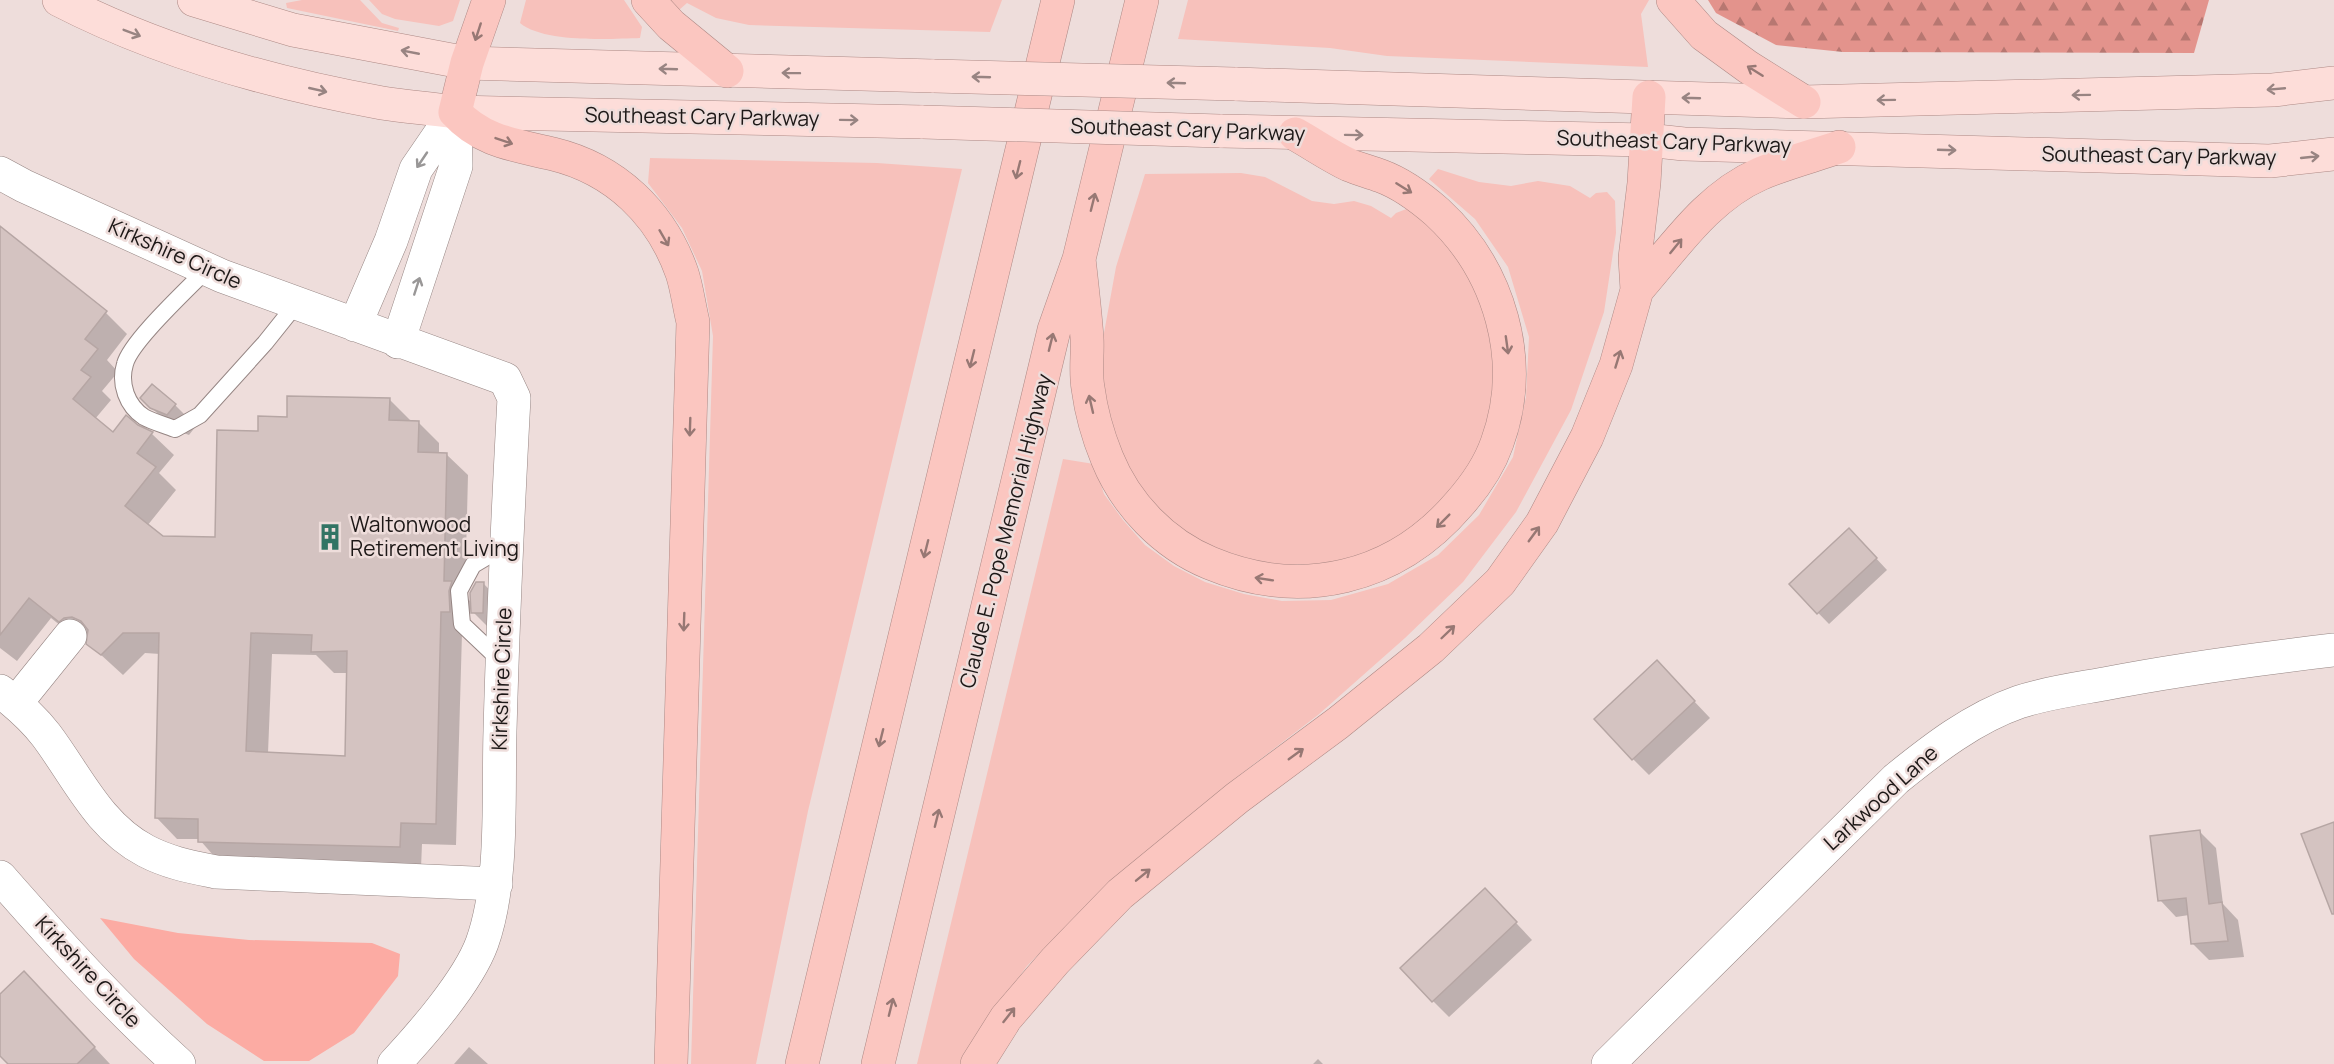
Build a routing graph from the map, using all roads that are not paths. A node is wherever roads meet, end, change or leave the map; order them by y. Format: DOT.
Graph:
graph roads {
  1 [pos="59,0"];
  2 [pos="194,0"];
  3 [pos="489,0"];
  4 [pos="648,0"];
  5 [pos="1142,0"];
  6 [pos="1673,0"];
  7 [pos="1056,4"];
  8 [pos="468,63"];
  9 [pos="727,71"];
  10 [pos="2334,83"];
  11 [pos="1649,97"];
  12 [pos="1804,102"];
  13 [pos="455,112"];
  14 [pos="1295,134"];
  15 [pos="1647,140"];
  16 [pos="1839,147"];
  17 [pos="2334,154"];
  18 [pos="0,173"];
  19 [pos="1079,259"];
  20 [pos="207,269"];
  21 [pos="1637,290"];
  22 [pos="297,303"];
  23 [pos="355,325"];
  24 [pos="399,342"];
  25 [pos="506,546"];
  26 [pos="70,636"];
  27 [pos="2334,650"];
  28 [pos="502,662"];
  29 [pos="8,697"];
  30 [pos="0,877"];
  31 [pos="496,884"];
  32 [pos="179,1064"];
  33 [pos="394,1064"];
  34 [pos="671,1064"];
  35 [pos="802,1064"];
  36 [pos="878,1064"];
  37 [pos="977,1064"];
  38 [pos="1608,1064"];
  1 -- 13 [label="main road, Southeast Cary Parkway, one-way"];
  8 -- 2 [label="main road, Southeast Cary Parkway, one-way"];
  3 -- 8 [label="highway, one-way"];
  4 -- 9 [label="highway"];
  19 -- 5 [label="highway, Claude E. Pope Memorial Highway, one-way"];
  12 -- 6 [label="highway, one-way"];
  7 -- 35 [label="highway, one-way"];
  9 -- 8 [label="main road, Southeast Cary Parkway, one-way"];
  8 -- 13 [label="highway"];
  11 -- 9 [label="main road, Southeast Cary Parkway, one-way, bridge"];
  10 -- 12 [label="main road, Southeast Cary Parkway, one-way"];
  12 -- 11 [label="main road, Southeast Cary Parkway, one-way"];
  11 -- 15 [label="highway"];
  13 -- 14 [label="main road, Southeast Cary Parkway, one-way, bridge"];
  13 -- 23 [label="street, one-way"];
  24 -- 13 [label="street, one-way"];
  13 -- 34 [label="highway, one-way"];
  14 -- 15 [label="main road, Southeast Cary Parkway, one-way"];
  14 -- 19 [label="highway, one-way"];
  15 -- 16 [label="main road, Southeast Cary Parkway"];
  15 -- 21 [label="highway"];
  16 -- 17 [label="main road, Southeast Cary Parkway, one-way"];
  21 -- 16 [label="highway, one-way"];
  18 -- 20 [label="street, Kirkshire Circle"];
  36 -- 19 [label="highway, Claude E. Pope Memorial Highway, one-way"];
  20 -- 22 [label="street, Kirkshire Circle"];
  20 -- 22 [label="lane"];
  37 -- 21 [label="highway, one-way"];
  22 -- 23 [label="street, Kirkshire Circle"];
  23 -- 24 [label="street, Kirkshire Circle"];
  24 -- 25 [label="street, Kirkshire Circle"];
  25 -- 28 [label="street, Kirkshire Circle"];
  25 -- 28 [label="lane"];
  26 -- 29 [label="street"];
  27 -- 38 [label="street, Larkwood Lane"];
  28 -- 31 [label="street, Kirkshire Circle"];
  29 -- 31 [label="street"];
  30 -- 32 [label="street, Kirkshire Circle"];
  31 -- 33 [label="street, Kirkshire Circle"];
}
